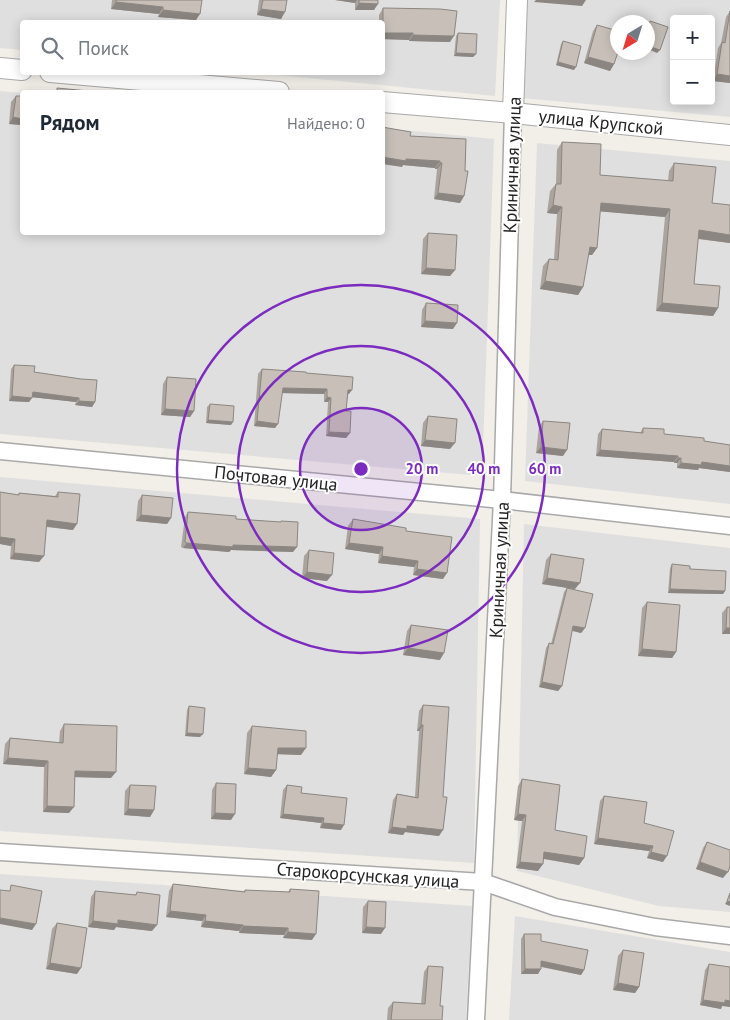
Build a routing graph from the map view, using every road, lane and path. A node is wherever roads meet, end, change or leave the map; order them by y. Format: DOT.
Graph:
graph roads {
  1 [pos="517,0"];
  2 [pos="0,68"];
  3 [pos="20,70"];
  4 [pos="84,75"];
  5 [pos="256,90"];
  6 [pos="385,102"];
  7 [pos="513,113"];
  8 [pos="730,135"];
  9 [pos="0,451"];
  10 [pos="502,500"];
  11 [pos="730,526"];
  12 [pos="0,852"];
  13 [pos="483,882"];
  14 [pos="730,936"];
  15 [pos="476,1020"];
  1 -- 7 [label="street, Криничная улица"];
  2 -- 3 [label="street"];
  4 -- 5 [label="street"];
  6 -- 7 [label="street, улица Крупской"];
  7 -- 8 [label="street, улица Крупской"];
  7 -- 10 [label="street, Криничная улица"];
  9 -- 10 [label="street, Почтовая улица"];
  10 -- 11 [label="street, Почтовая улица"];
  10 -- 13 [label="street, Криничная улица"];
  12 -- 13 [label="street, Старокорсунская улица"];
  13 -- 14 [label="street, Старокорсунская улица"];
  13 -- 15 [label="street, Криничная улица"];
}
